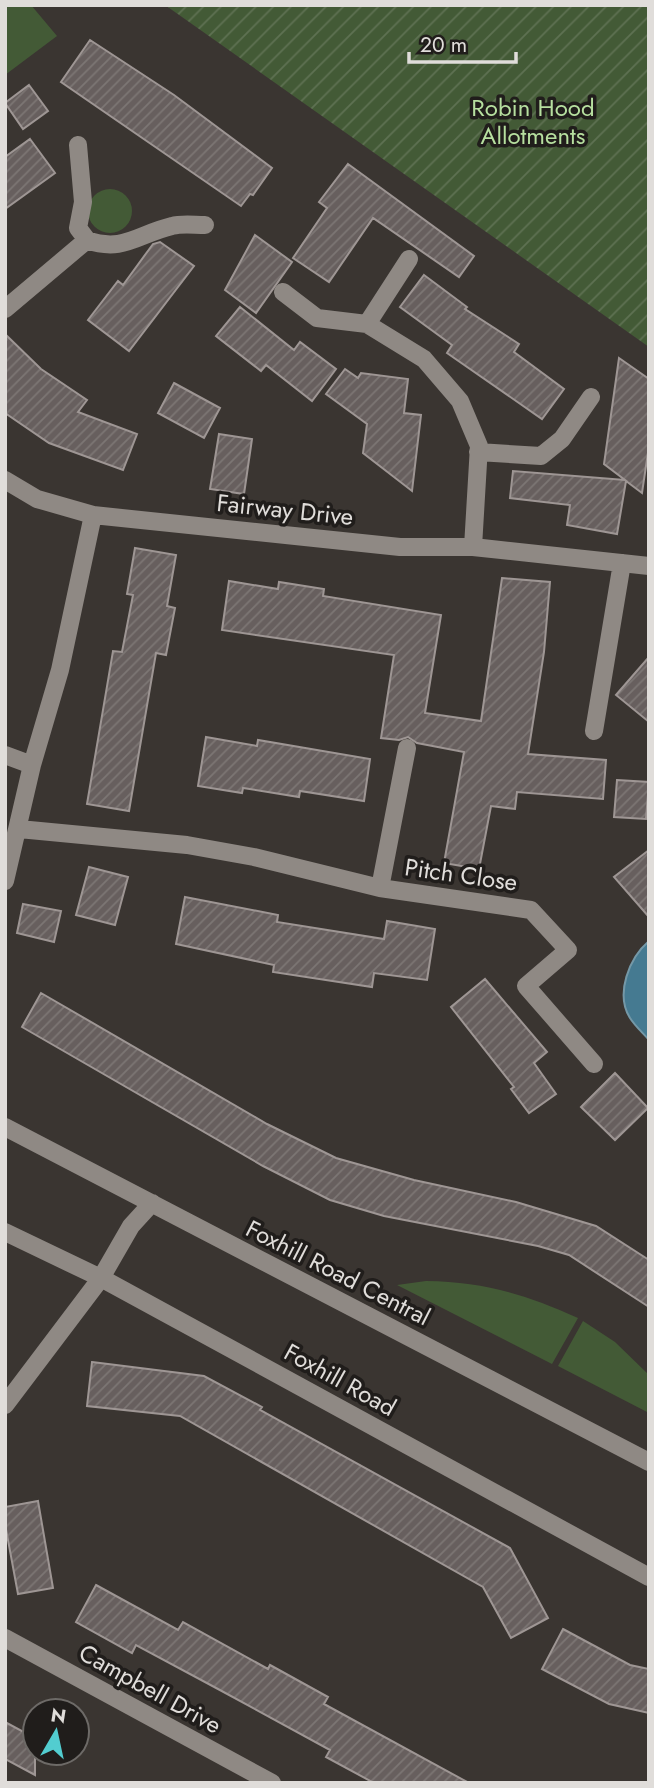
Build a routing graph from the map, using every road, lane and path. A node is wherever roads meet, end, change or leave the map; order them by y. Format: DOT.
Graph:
graph roads {
  1 [pos="78,145"];
  2 [pos="205,225"];
  3 [pos="87,240"];
  4 [pos="409,259"];
  5 [pos="283,292"];
  6 [pos="5,309"];
  7 [pos="367,324"];
  8 [pos="591,397"];
  9 [pos="479,449"];
  10 [pos="5,480"];
  11 [pos="93,515"];
  12 [pos="472,547"];
  13 [pos="622,563"];
  14 [pos="649,566"];
  15 [pos="594,731"];
  16 [pos="407,748"];
  17 [pos="5,755"];
  18 [pos="32,765"];
  19 [pos="19,829"];
  20 [pos="5,881"];
  21 [pos="380,888"];
  22 [pos="594,1064"];
  23 [pos="5,1127"];
  24 [pos="152,1203"];
  25 [pos="5,1232"];
  26 [pos="101,1278"];
  27 [pos="5,1405"];
  28 [pos="649,1462"];
  29 [pos="649,1577"];
  30 [pos="5,1637"];
  31 [pos="272,1783"];
  1 -- 3 [label="street"];
  2 -- 3 [label="street"];
  3 -- 6 [label="street"];
  4 -- 7 [label="street"];
  5 -- 7 [label="street"];
  7 -- 9 [label="street"];
  8 -- 9 [label="street"];
  9 -- 12 [label="street"];
  10 -- 11 [label="street, Fairway Drive"];
  11 -- 12 [label="street, Fairway Drive"];
  11 -- 18 [label="street"];
  12 -- 13 [label="street, Fairway Drive"];
  13 -- 14 [label="street, Fairway Drive"];
  13 -- 15 [label="street"];
  16 -- 21 [label="street, Pitch Close"];
  17 -- 18 [label="street"];
  18 -- 19 [label="street"];
  19 -- 20 [label="street"];
  19 -- 21 [label="street, Pitch Close"];
  21 -- 22 [label="street, Pitch Close"];
  23 -- 24 [label="street, Foxhill Road Central"];
  24 -- 26 [label="street"];
  24 -- 28 [label="street, Foxhill Road Central"];
  25 -- 26 [label="street, Foxhill Road"];
  26 -- 27 [label="street"];
  26 -- 29 [label="street, Foxhill Road"];
  30 -- 31 [label="street, Campbell Drive"];
}
